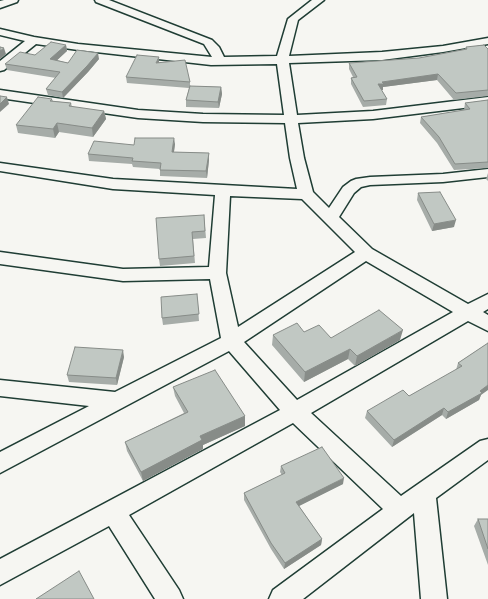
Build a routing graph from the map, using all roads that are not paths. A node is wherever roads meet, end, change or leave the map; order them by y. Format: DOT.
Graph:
graph roads {
  1 [pos="13,0"];
  2 [pos="100,0"];
  3 [pos="319,0"];
  4 [pos="0,5"];
  5 [pos="0,32"];
  6 [pos="34,40"];
  7 [pos="488,41"];
  8 [pos="282,60"];
  9 [pos="220,61"];
  10 [pos="0,67"];
  11 [pos="0,94"];
  12 [pos="488,101"];
  13 [pos="292,119"];
  14 [pos="0,166"];
  15 [pos="488,173"];
  16 [pos="223,191"];
  17 [pos="306,194"];
  18 [pos="330,218"];
  19 [pos="366,253"];
  20 [pos="0,258"];
  21 [pos="217,273"];
  22 [pos="488,301"];
  23 [pos="470,313"];
  24 [pos="488,324"];
  25 [pos="231,341"];
  26 [pos="0,388"];
  27 [pos="118,401"];
  28 [pos="295,412"];
  29 [pos="488,448"];
  30 [pos="0,463"];
  31 [pos="424,493"];
  32 [pos="400,510"];
  33 [pos="113,512"];
  34 [pos="0,573"];
  35 [pos="170,599"];
  36 [pos="282,599"];
  37 [pos="434,599"];
  1 -- 4 [label="street"];
  2 -- 9 [label="street"];
  3 -- 8 [label="street"];
  5 -- 6 [label="street"];
  6 -- 9 [label="street"];
  6 -- 10 [label="street"];
  7 -- 8 [label="street"];
  8 -- 9 [label="street"];
  8 -- 13 [label="street"];
  11 -- 13 [label="street"];
  12 -- 13 [label="street"];
  13 -- 17 [label="street"];
  14 -- 16 [label="street"];
  15 -- 18 [label="street"];
  16 -- 17 [label="street"];
  16 -- 21 [label="street"];
  17 -- 18 [label="street"];
  18 -- 19 [label="street"];
  19 -- 23 [label="street"];
  19 -- 25 [label="street"];
  20 -- 21 [label="street"];
  21 -- 25 [label="street"];
  22 -- 23 [label="street"];
  23 -- 24 [label="street"];
  23 -- 28 [label="street"];
  25 -- 27 [label="street"];
  25 -- 28 [label="street"];
  26 -- 27 [label="street"];
  27 -- 30 [label="street"];
  28 -- 32 [label="street"];
  28 -- 33 [label="street"];
  29 -- 31 [label="street"];
  31 -- 32 [label="street"];
  31 -- 37 [label="street"];
  32 -- 36 [label="street"];
  33 -- 34 [label="street"];
  33 -- 35 [label="street"];
}
